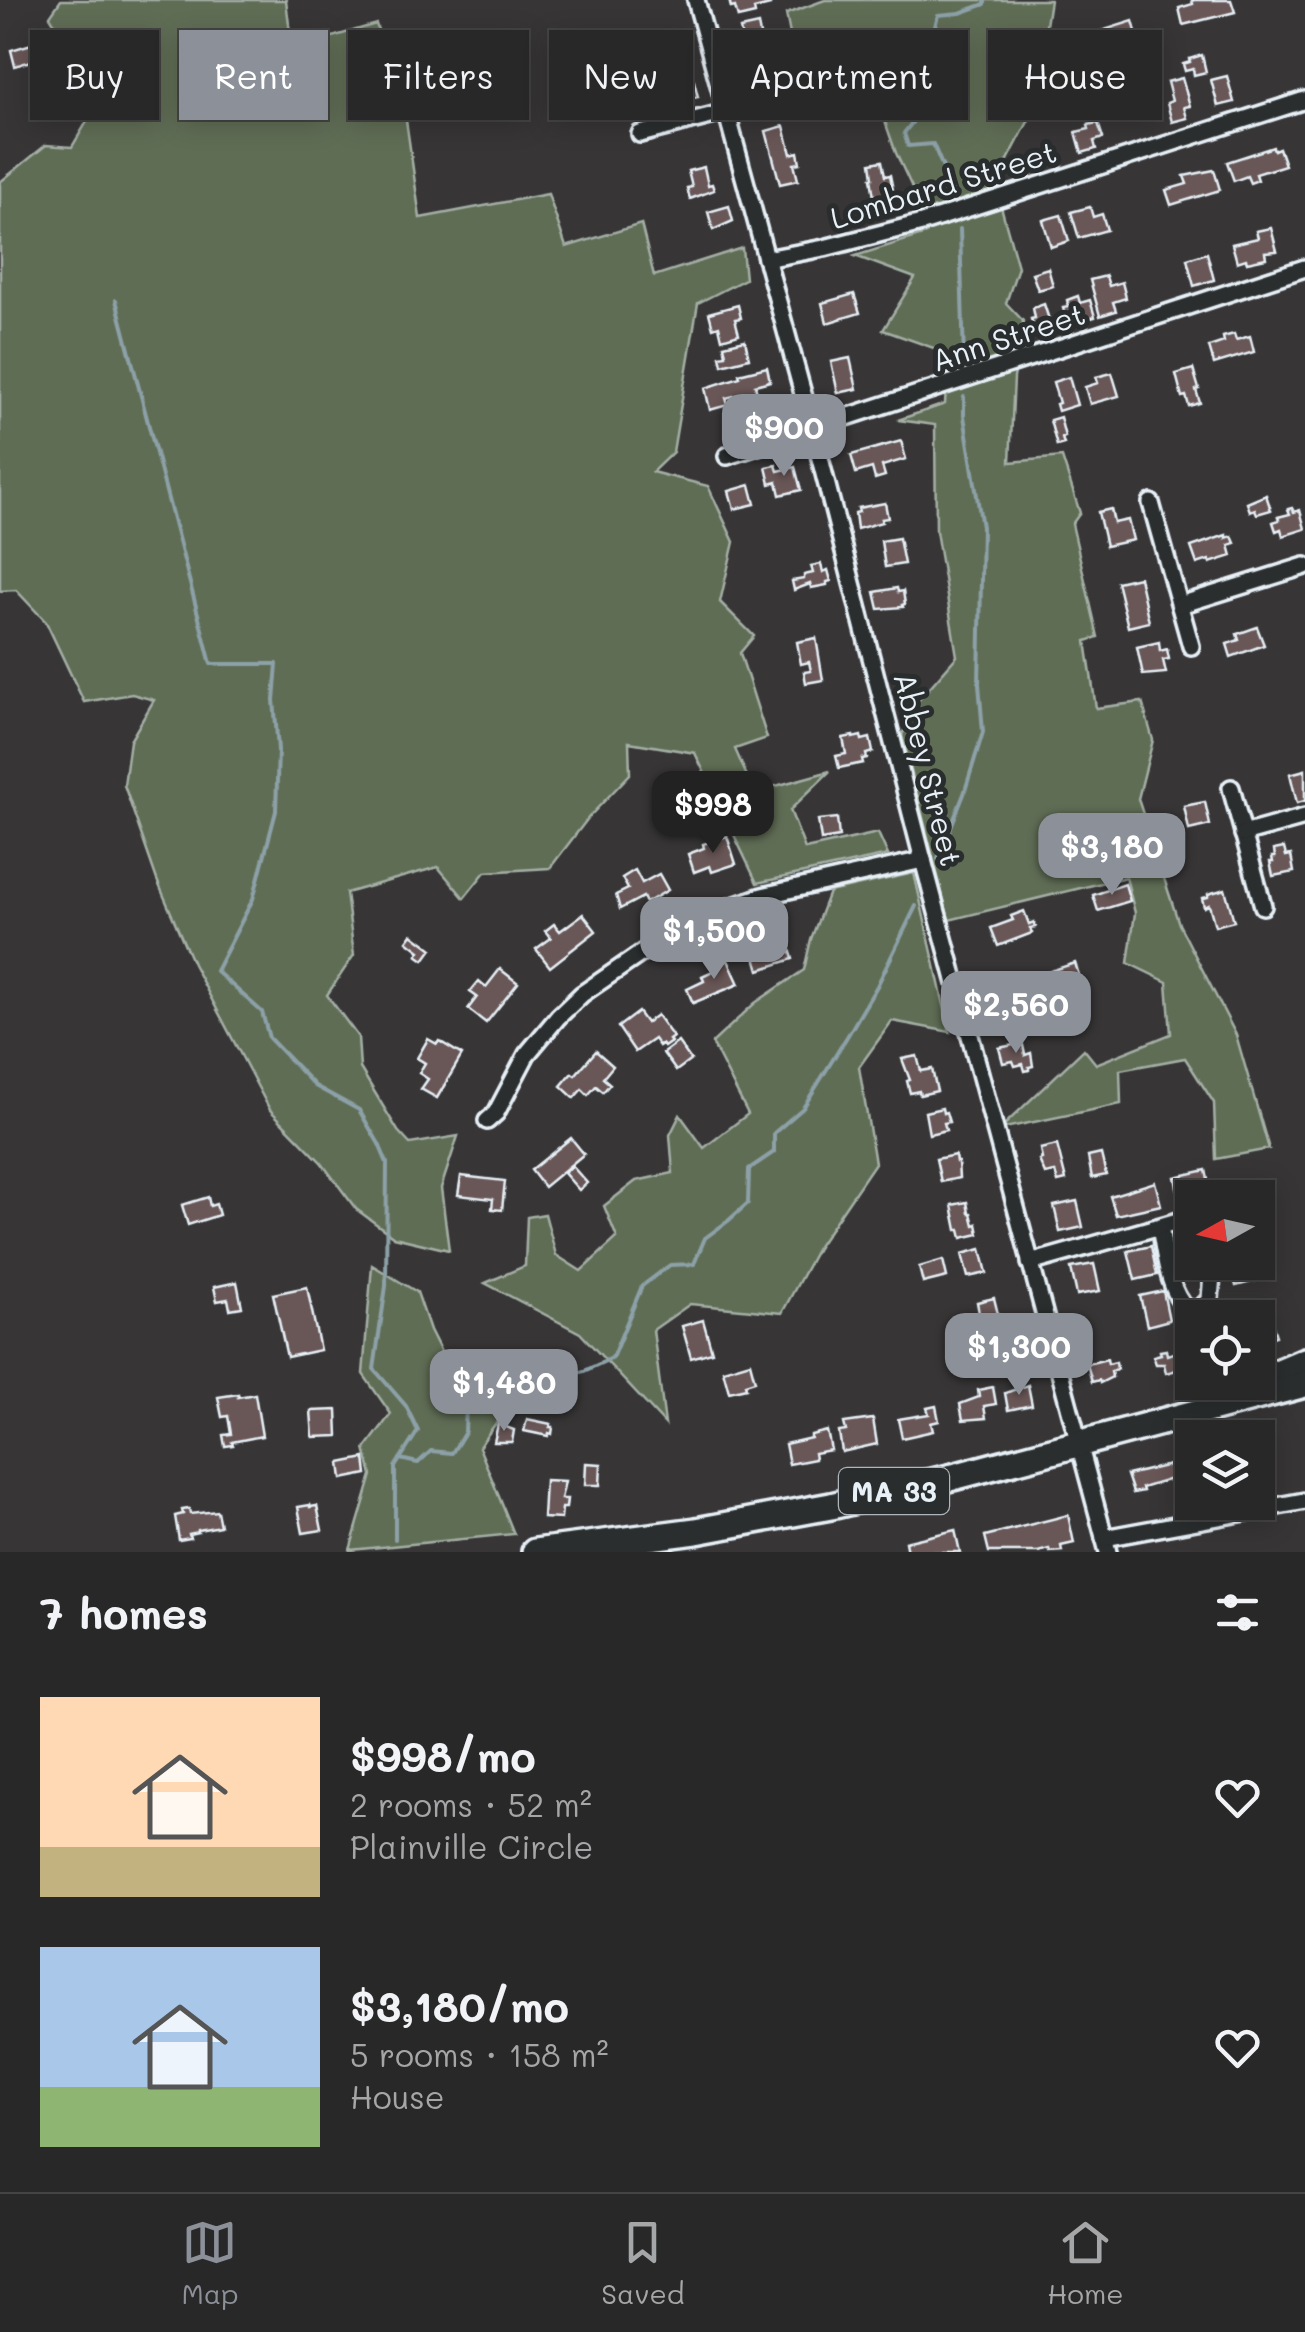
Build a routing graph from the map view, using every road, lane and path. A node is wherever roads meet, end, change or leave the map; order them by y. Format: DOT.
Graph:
graph roads {
  1 [pos="696,0"];
  2 [pos="713,63"];
  3 [pos="1305,100"];
  4 [pos="713,115"];
  5 [pos="728,120"];
  6 [pos="640,134"];
  7 [pos="766,258"];
  8 [pos="1305,268"];
  9 [pos="812,426"];
  10 [pos="727,456"];
  11 [pos="1151,502"];
  12 [pos="1305,566"];
  13 [pos="1180,606"];
  14 [pos="1191,646"];
  15 [pos="1231,788"];
  16 [pos="1305,817"];
  17 [pos="1243,834"];
  18 [pos="924,860"];
  19 [pos="1263,906"];
  20 [pos="488,1120"];
  21 [pos="1175,1222"];
  22 [pos="1160,1227"];
  23 [pos="1030,1263"];
  24 [pos="1212,1280"];
  25 [pos="1305,1361"];
  26 [pos="1275,1374"];
  27 [pos="1305,1384"];
  28 [pos="1221,1400"];
  29 [pos="1196,1413"];
  30 [pos="1078,1443"];
  31 [pos="1305,1501"];
  32 [pos="1106,1545"];
  33 [pos="535,1552"];
  1 -- 2 [label="street, Abbey Street"];
  3 -- 7 [label="street, Lombard Street"];
  4 -- 6 [label="street"];
  5 -- 7 [label="street, Abbey Street"];
  7 -- 9 [label="street, Abbey Street"];
  8 -- 9 [label="street, Ann Street"];
  9 -- 10 [label="street, Ann Street"];
  9 -- 18 [label="street, Abbey Street"];
  11 -- 13 [label="street"];
  12 -- 13 [label="street"];
  13 -- 14 [label="street"];
  15 -- 17 [label="street"];
  16 -- 17 [label="street"];
  17 -- 19 [label="street"];
  18 -- 20 [label="street"];
  18 -- 23 [label="street, Abbey Street"];
  21 -- 22 [label="street"];
  22 -- 23 [label="street"];
  22 -- 24 [label="street"];
  23 -- 30 [label="street, Abbey Street"];
  25 -- 26 [label="main road, MA 33"];
  27 -- 29 [label="main road, MA 33"];
  28 -- 29 [label="main road, MA 33"];
  29 -- 30 [label="main road, MA 33"];
  30 -- 32 [label="street, Abbey Street"];
  30 -- 33 [label="main road, MA 33"];
  31 -- 32 [label="street"];
}
